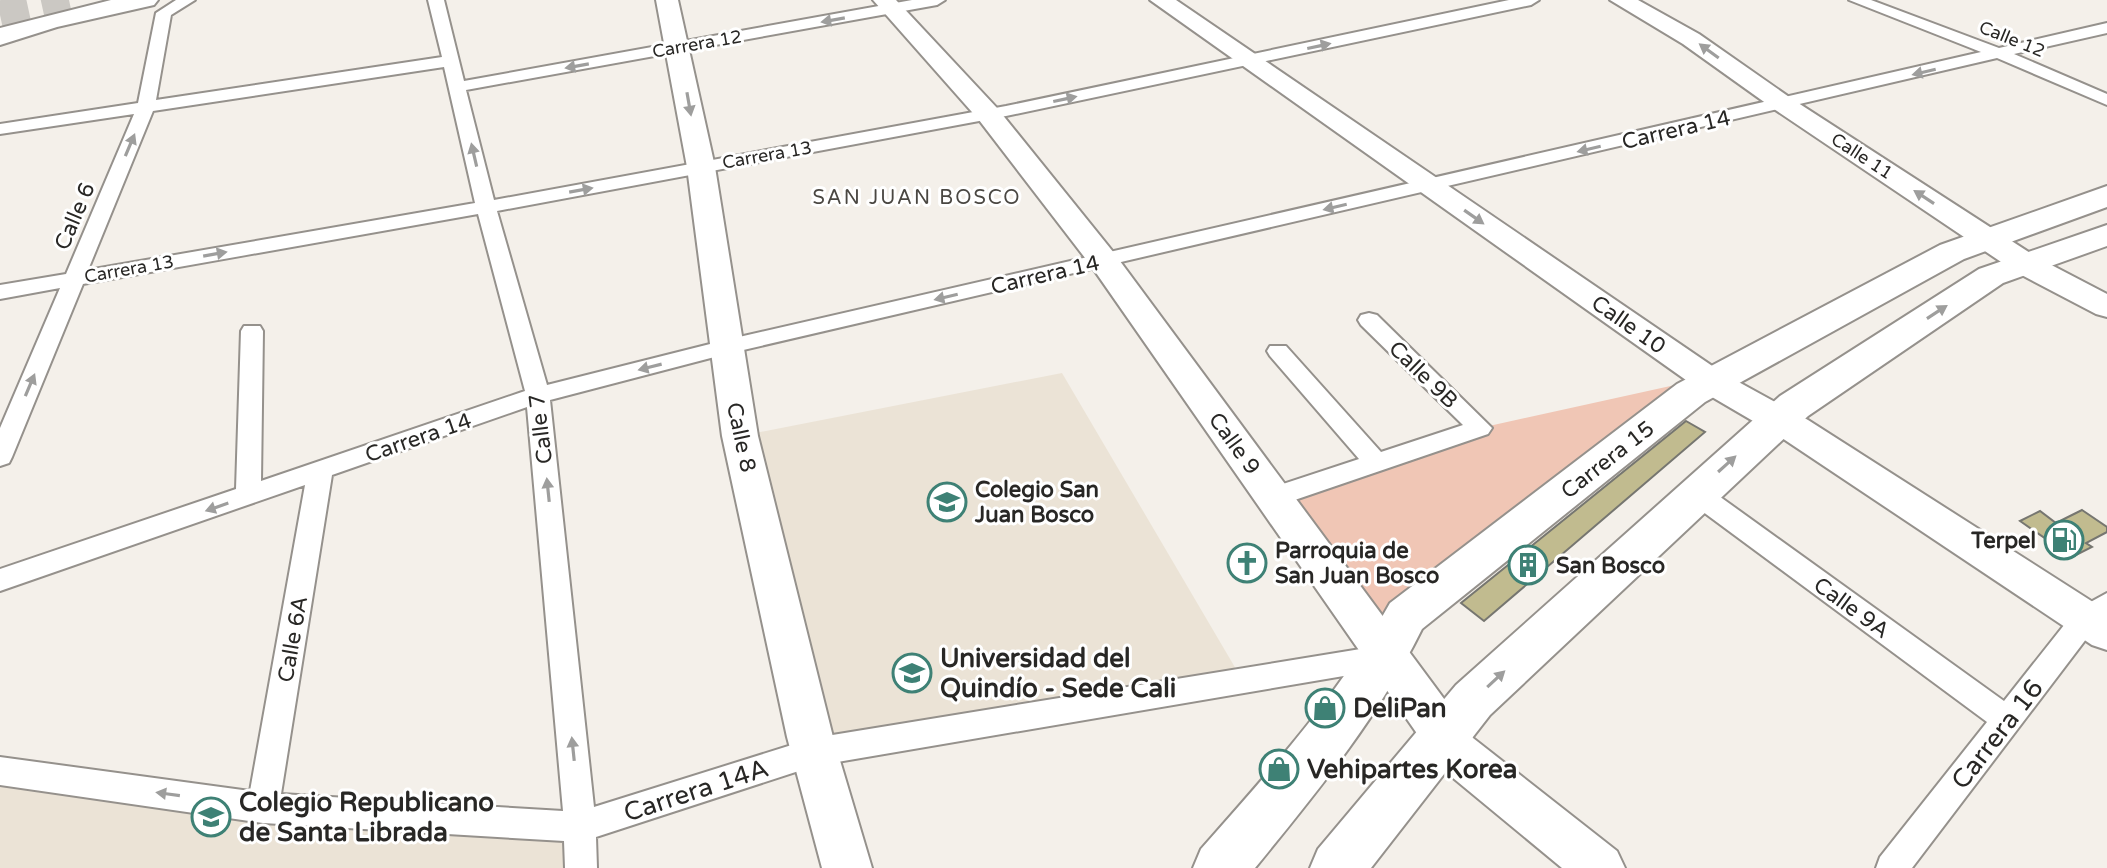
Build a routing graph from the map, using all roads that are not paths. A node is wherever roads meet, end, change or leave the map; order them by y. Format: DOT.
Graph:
graph roads {
  1 [pos="116,0"];
  2 [pos="145,0"];
  3 [pos="187,0"];
  4 [pos="436,0"];
  5 [pos="667,0"];
  6 [pos="937,0"];
  7 [pos="1161,0"];
  8 [pos="1531,0"];
  9 [pos="1621,0"];
  10 [pos="1857,0"];
  11 [pos="888,4"];
  12 [pos="0,17"];
  13 [pos="2107,28"];
  14 [pos="0,37"];
  15 [pos="679,47"];
  16 [pos="2000,54"];
  17 [pos="451,61"];
  18 [pos="1249,61"];
  19 [pos="457,87"];
  20 [pos="2107,100"];
  21 [pos="1783,104"];
  22 [pos="146,107"];
  23 [pos="988,114"];
  24 [pos="0,129"];
  25 [pos="701,167"];
  26 [pos="1428,186"];
  27 [pos="2107,196"];
  28 [pos="486,207"];
  29 [pos="2107,235"];
  30 [pos="2009,258"];
  31 [pos="1103,260"];
  32 [pos="74,279"];
  33 [pos="0,292"];
  34 [pos="2107,307"];
  35 [pos="1369,320"];
  36 [pos="2107,324"];
  37 [pos="252,331"];
  38 [pos="726,347"];
  39 [pos="1278,351"];
  40 [pos="1712,382"];
  41 [pos="538,395"];
  42 [pos="1778,419"];
  43 [pos="0,457"];
  44 [pos="1375,462"];
  45 [pos="320,471"];
  46 [pos="1696,493"];
  47 [pos="248,496"];
  48 [pos="1274,497"];
  49 [pos="0,580"];
  50 [pos="2100,618"];
  51 [pos="1387,656"];
  52 [pos="2009,721"];
  53 [pos="1443,736"];
  54 [pos="814,752"];
  55 [pos="0,771"];
  56 [pos="263,808"];
  57 [pos="580,827"];
  58 [pos="581,868"];
  59 [pos="847,868"];
  60 [pos="1220,868"];
  61 [pos="1337,868"];
  62 [pos="1600,868"];
  63 [pos="1892,868"];
  1 -- 12 [label="main road"];
  2 -- 14 [label="main road"];
  3 -- 22 [label="street, Calle 6"];
  4 -- 17 [label="street, Calle 7"];
  5 -- 15 [label="main road, Calle 8"];
  6 -- 11 [label="street, Carrera 12"];
  7 -- 18 [label="main road, Calle 10"];
  18 -- 8 [label="street, Carrera 13, one-way"];
  21 -- 9 [label="main road, Calle 11, one-way"];
  10 -- 16 [label="street, Calle 12"];
  11 -- 15 [label="street, Carrera 12, one-way"];
  11 -- 23 [label="main road, Calle 9"];
  13 -- 16 [label="street, Carrera 14"];
  15 -- 19 [label="street, Carrera 12, one-way"];
  15 -- 25 [label="main road, Calle 8, one-way"];
  16 -- 20 [label="street, Calle 12"];
  16 -- 21 [label="street, Carrera 14, one-way"];
  17 -- 19 [label="street, Calle 7"];
  17 -- 22 [label="street"];
  23 -- 18 [label="street, Carrera 13, one-way"];
  18 -- 26 [label="main road, Calle 10"];
  28 -- 19 [label="street, Calle 7, one-way"];
  21 -- 26 [label="street, Carrera 14, one-way"];
  30 -- 21 [label="main road, Calle 11, one-way"];
  22 -- 24 [label="street"];
  32 -- 22 [label="street, Calle 6, one-way"];
  23 -- 25 [label="street, Carrera 13"];
  23 -- 31 [label="main road, Calle 9"];
  28 -- 25 [label="street, Carrera 13, one-way"];
  25 -- 38 [label="main road, Calle 8"];
  26 -- 31 [label="street, Carrera 14, one-way"];
  26 -- 40 [label="main road, Calle 10, one-way"];
  27 -- 30 [label="main road, Carrera 15"];
  32 -- 28 [label="street, Carrera 13, one-way"];
  28 -- 41 [label="street, Calle 7"];
  29 -- 30 [label="main road, Carrera 15"];
  30 -- 34 [label="main road, Calle 11"];
  30 -- 36 [label="main road, Calle 11"];
  30 -- 40 [label="main road, Carrera 15"];
  42 -- 30 [label="main road, Carrera 15, one-way"];
  31 -- 38 [label="street, Carrera 14, one-way"];
  31 -- 48 [label="main road, Calle 9"];
  32 -- 33 [label="street, Carrera 13"];
  43 -- 32 [label="street, Calle 6, one-way"];
  35 -- 44 [label="street, Calle 9B"];
  37 -- 47 [label="street"];
  38 -- 41 [label="street, Carrera 14, one-way"];
  38 -- 54 [label="main road, Calle 8"];
  39 -- 44 [label="street"];
  40 -- 42 [label="main road, Calle 10"];
  40 -- 51 [label="main road, Carrera 15"];
  41 -- 45 [label="street, Carrera 14"];
  57 -- 41 [label="street, Calle 7, one-way"];
  46 -- 42 [label="main road, Carrera 15, one-way"];
  42 -- 50 [label="main road, Calle 10"];
  44 -- 48 [label="street"];
  45 -- 47 [label="street, Carrera 14"];
  45 -- 56 [label="street, Calle 6A"];
  46 -- 52 [label="street, Calle 9A"];
  53 -- 46 [label="main road, Carrera 15, one-way"];
  47 -- 49 [label="street, Carrera 14, one-way"];
  48 -- 51 [label="main road, Calle 9"];
  50 -- 52 [label="street, Carrera 16"];
  51 -- 53 [label="main road, Calle 9"];
  51 -- 54 [label="street, Carrera 14A"];
  51 -- 60 [label="main road, Carrera 15"];
  52 -- 63 [label="street, Carrera 16"];
  53 -- 61 [label="main road, Carrera 15"];
  53 -- 62 [label="main road, Calle 9"];
  54 -- 57 [label="street, Carrera 14A"];
  54 -- 59 [label="main road, Calle 8"];
  56 -- 55 [label="street, Carrera 14A, one-way"];
  56 -- 57 [label="street, Carrera 14A"];
  57 -- 58 [label="street, Calle 7"];
}
